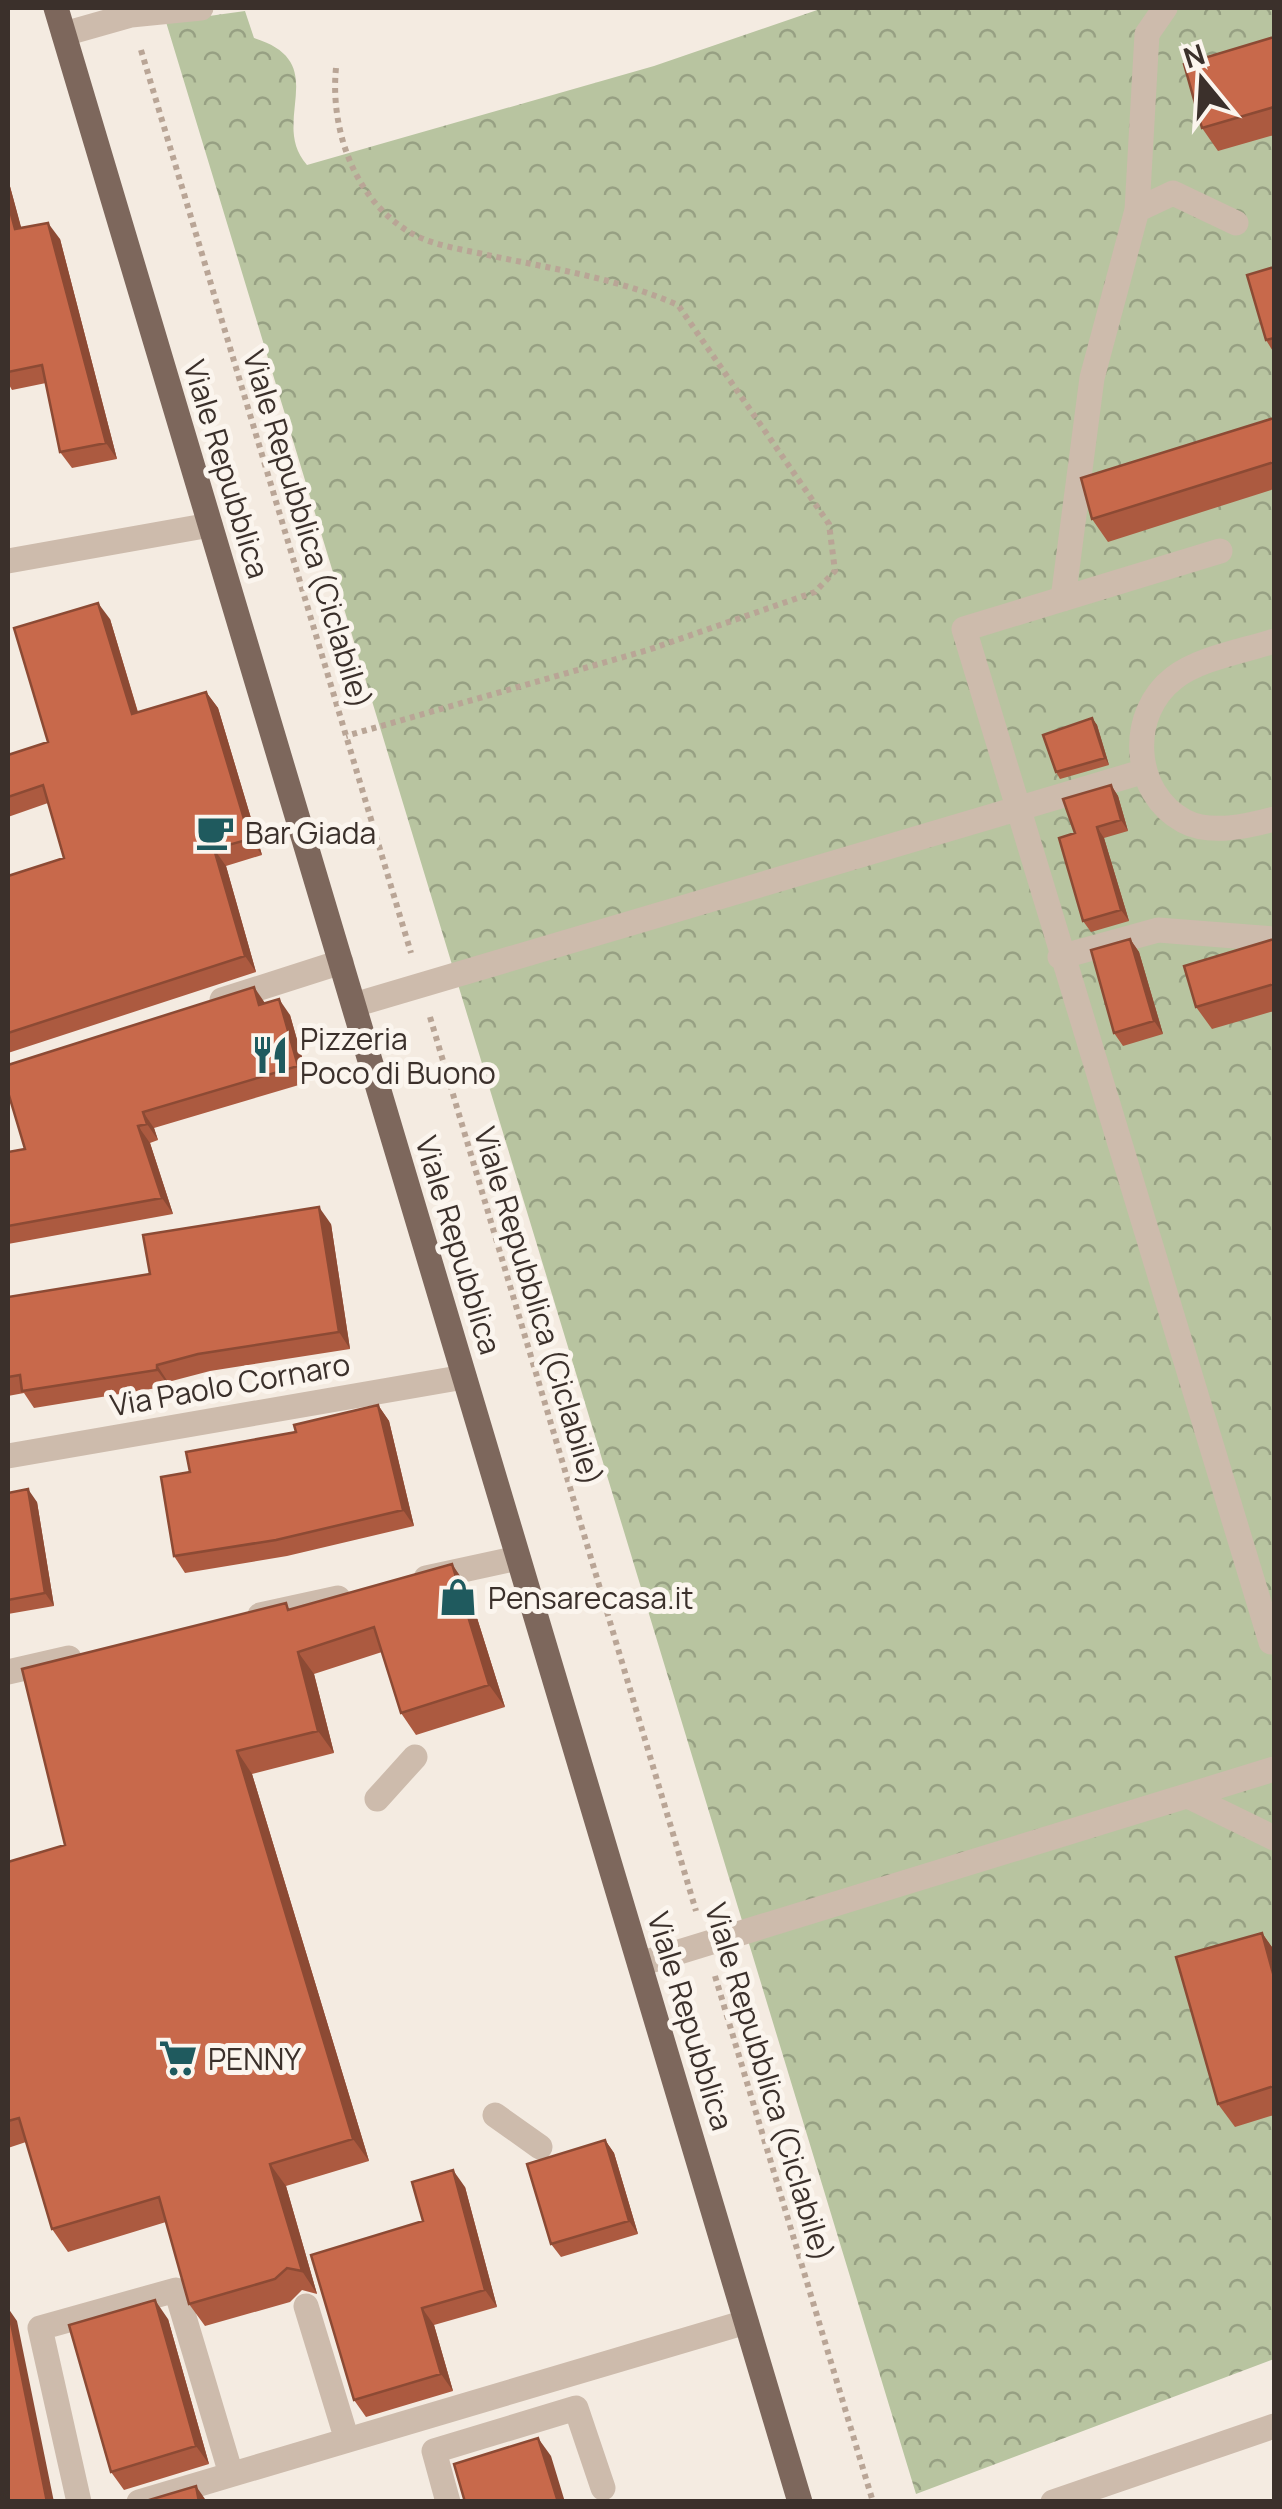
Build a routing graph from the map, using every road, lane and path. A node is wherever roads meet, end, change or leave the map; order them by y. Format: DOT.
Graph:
graph roads {
  1 [pos="56,8"];
  2 [pos="201,8"];
  3 [pos="1165,8"];
  4 [pos="131,15"];
  5 [pos="64,34"];
  6 [pos="336,68"];
  7 [pos="1137,210"];
  8 [pos="1236,223"];
  9 [pos="210,525"];
  10 [pos="1220,551"];
  11 [pos="8,561"];
  12 [pos="1063,599"];
  13 [pos="1274,641"];
  14 [pos="346,736"];
  15 [pos="1145,771"];
  16 [pos="1016,810"];
  17 [pos="1274,820"];
  18 [pos="1274,939"];
  19 [pos="1060,956"];
  20 [pos="341,962"];
  21 [pos="420,985"];
  22 [pos="354,1005"];
  23 [pos="193,1009"];
  24 [pos="464,1377"];
  25 [pos="8,1456"];
  26 [pos="518,1558"];
  27 [pos="394,1585"];
  28 [pos="356,1594"];
  29 [pos="240,1620"];
  30 [pos="1271,1642"];
  31 [pos="85,1654"];
  32 [pos="8,1672"];
  33 [pos="415,1757"];
  34 [pos="1274,1769"];
  35 [pos="1190,1797"];
  36 [pos="377,1800"];
  37 [pos="1274,1838"];
  38 [pos="706,1946"];
  39 [pos="640,1964"];
  40 [pos="495,2115"];
  41 [pos="540,2146"];
  42 [pos="306,2306"];
  43 [pos="746,2322"];
  44 [pos="1274,2426"];
  45 [pos="347,2440"];
  46 [pos="231,2474"];
  47 [pos="603,2488"];
  48 [pos="1070,2499"];
  49 [pos="79,2502"];
  50 [pos="139,2502"];
  51 [pos="448,2502"];
  52 [pos="800,2502"];
  53 [pos="872,2502"];
  1 -- 5 [label="main road, Viale Repubblica"];
  2 -- 4 [label="street"];
  3 -- 7 [label="street"];
  4 -- 5 [label="street"];
  4 -- 14 [label="path, Viale Repubblica (Ciclabile)"];
  5 -- 9 [label="main road, Viale Repubblica"];
  6 -- 14 [label="path"];
  7 -- 8 [label="street"];
  7 -- 12 [label="street"];
  9 -- 11 [label="street"];
  9 -- 20 [label="main road, Viale Repubblica"];
  10 -- 12 [label="street"];
  12 -- 16 [label="street"];
  13 -- 15 [label="street"];
  14 -- 21 [label="path, Viale Repubblica (Ciclabile)"];
  15 -- 16 [label="street"];
  15 -- 17 [label="street"];
  16 -- 19 [label="street"];
  16 -- 21 [label="street"];
  18 -- 19 [label="street"];
  19 -- 30 [label="street"];
  20 -- 22 [label="main road, Viale Repubblica"];
  20 -- 23 [label="street"];
  21 -- 22 [label="street"];
  21 -- 38 [label="path, Viale Repubblica (Ciclabile)"];
  22 -- 24 [label="main road, Viale Repubblica"];
  24 -- 25 [label="street, Via Paolo Cornaro"];
  24 -- 26 [label="main road, Viale Repubblica"];
  26 -- 27 [label="street"];
  26 -- 39 [label="main road, Viale Repubblica"];
  28 -- 29 [label="street"];
  31 -- 32 [label="street"];
  33 -- 36 [label="street"];
  34 -- 35 [label="street"];
  35 -- 37 [label="street"];
  35 -- 38 [label="street"];
  38 -- 39 [label="street"];
  38 -- 53 [label="path, Viale Repubblica (Ciclabile)"];
  39 -- 43 [label="main road, Viale Repubblica"];
  40 -- 41 [label="street"];
  42 -- 45 [label="street"];
  43 -- 45 [label="street"];
  43 -- 52 [label="main road, Viale Repubblica"];
  44 -- 48 [label="street"];
  45 -- 46 [label="street"];
  46 -- 49 [label="street"];
  46 -- 50 [label="street"];
  47 -- 51 [label="street"];
}
